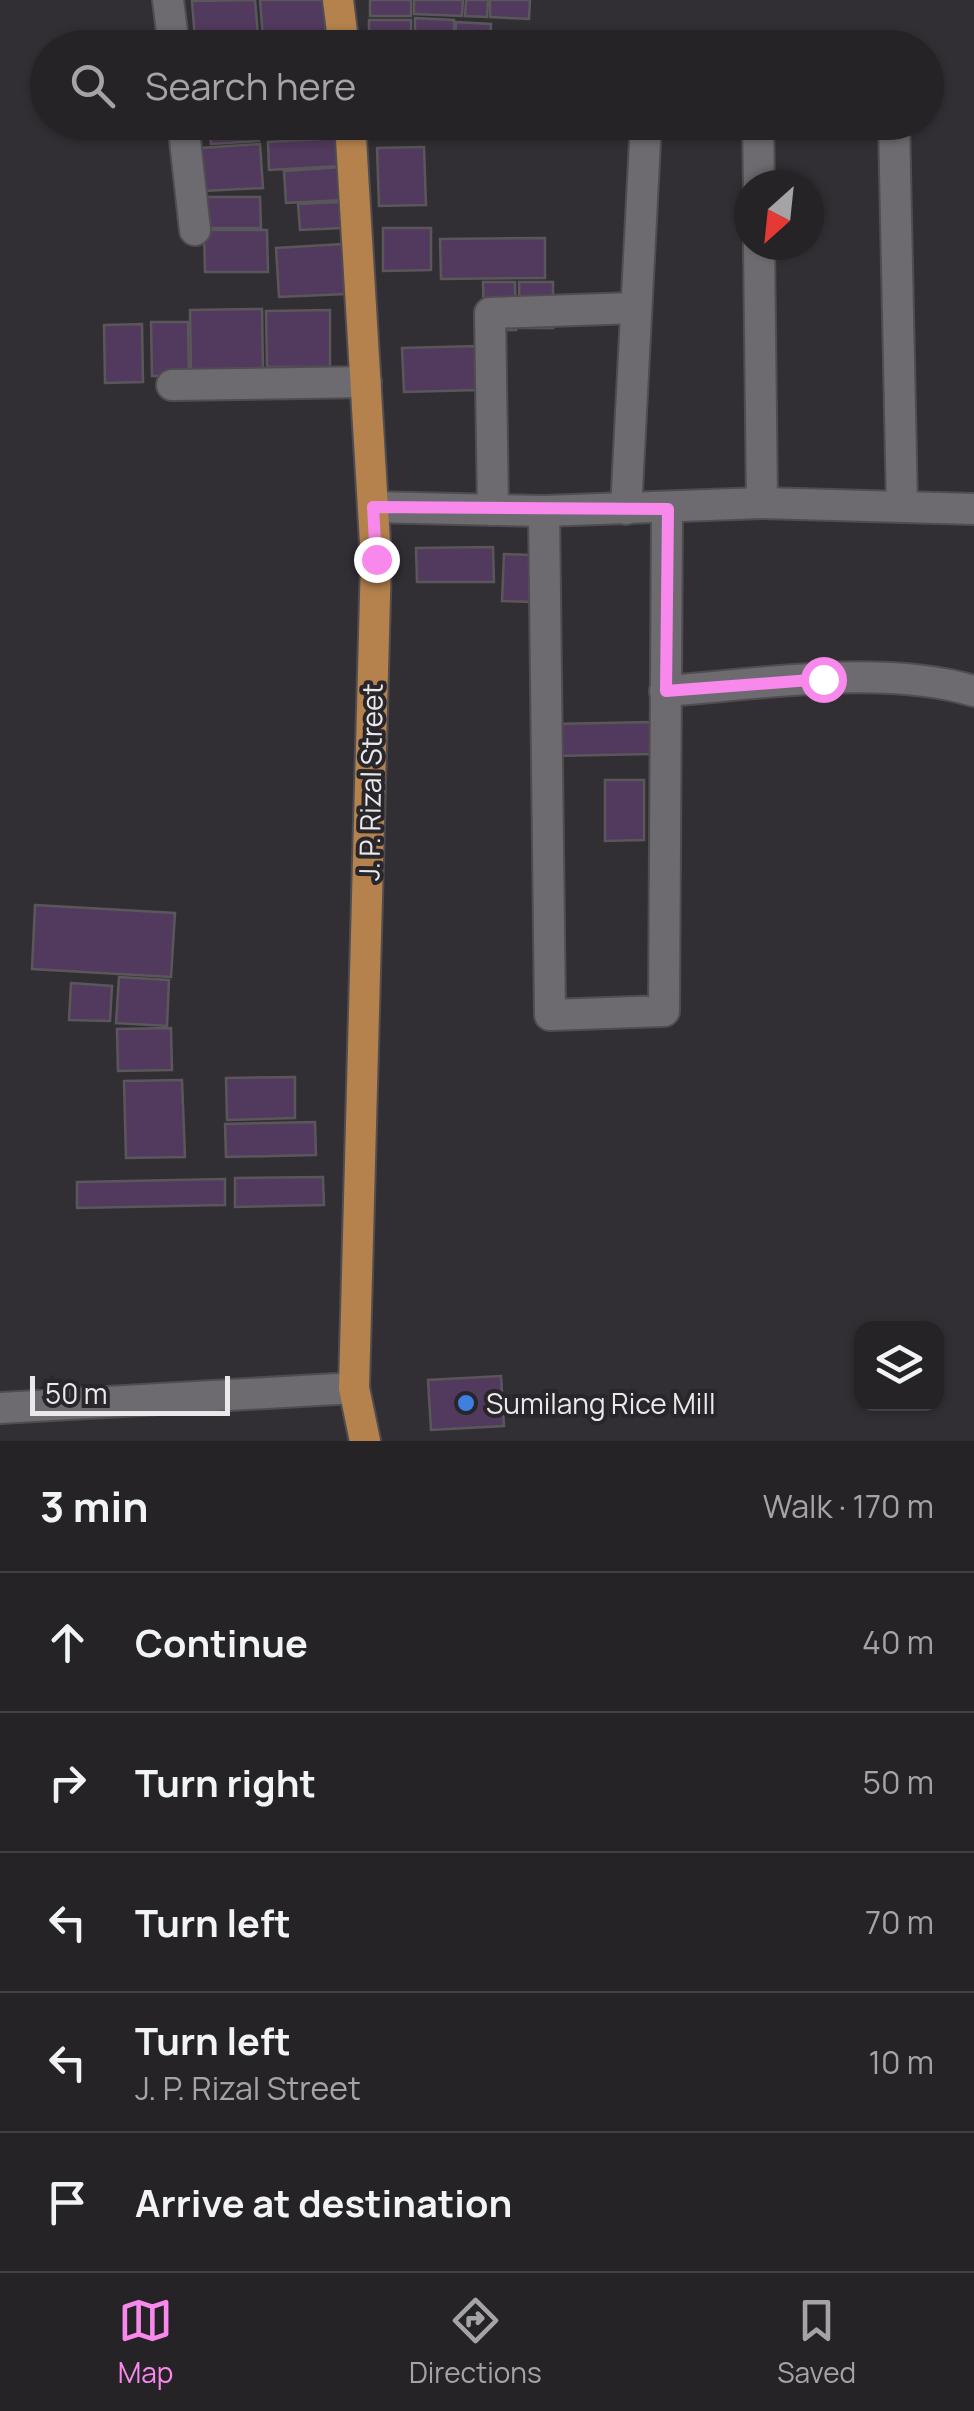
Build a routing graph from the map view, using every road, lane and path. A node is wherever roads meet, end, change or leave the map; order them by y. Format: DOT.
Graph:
graph roads {
  1 [pos="168,0"];
  2 [pos="338,0"];
  3 [pos="172,30"];
  4 [pos="342,30"];
  5 [pos="185,140"];
  6 [pos="351,140"];
  7 [pos="645,140"];
  8 [pos="758,140"];
  9 [pos="894,140"];
  10 [pos="759,170"];
  11 [pos="195,230"];
  12 [pos="759,260"];
  13 [pos="634,308"];
  14 [pos="366,382"];
  15 [pos="172,384"];
  16 [pos="762,504"];
  17 [pos="373,507"];
  18 [pos="902,507"];
  19 [pos="626,509"];
  20 [pos="668,509"];
  21 [pos="974,509"];
  22 [pos="494,510"];
  23 [pos="544,511"];
  24 [pos="666,691"];
  25 [pos="974,692"];
  26 [pos="354,1388"];
  27 [pos="0,1408"];
  28 [pos="365,1441"];
  1 -- 3 [label="street"];
  2 -- 4 [label="main road"];
  5 -- 11 [label="street"];
  6 -- 14 [label="main road, J. P. Rizal Street"];
  7 -- 13 [label="street"];
  8 -- 10 [label="street"];
  9 -- 18 [label="street"];
  12 -- 16 [label="street"];
  13 -- 19 [label="street"];
  13 -- 22 [label="street"];
  14 -- 15 [label="street"];
  14 -- 17 [label="main road, J. P. Rizal Street"];
  16 -- 18 [label="street"];
  16 -- 20 [label="street"];
  17 -- 22 [label="street"];
  17 -- 26 [label="main road, J. P. Rizal Street"];
  18 -- 21 [label="street"];
  19 -- 20 [label="street"];
  19 -- 23 [label="street"];
  20 -- 24 [label="street"];
  22 -- 23 [label="street"];
  23 -- 24 [label="street"];
  24 -- 25 [label="street"];
  26 -- 27 [label="street"];
  26 -- 28 [label="main road, J. P. Rizal Street"];
}
